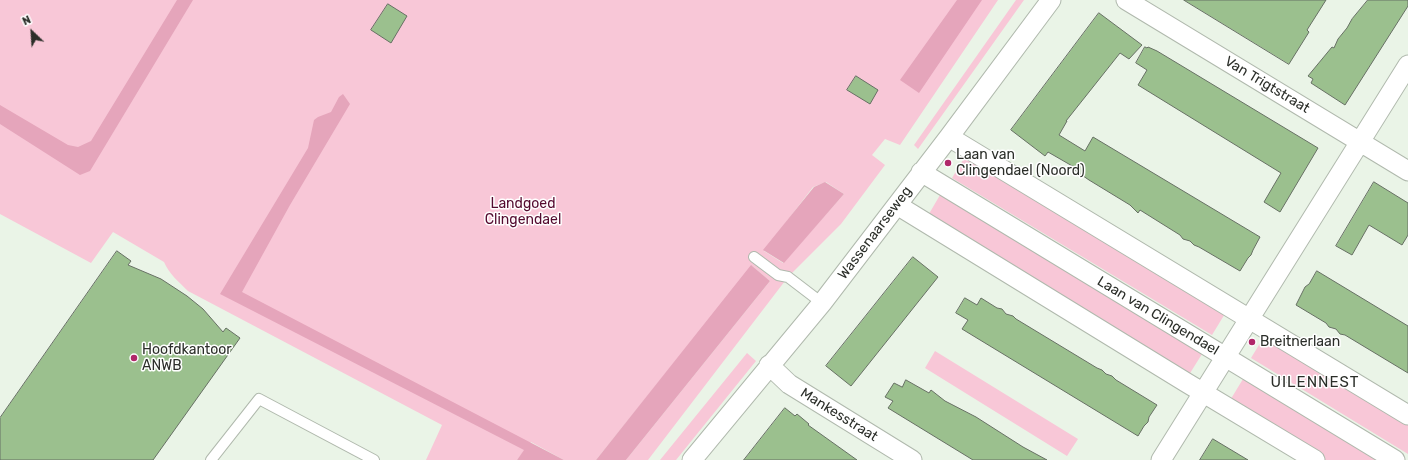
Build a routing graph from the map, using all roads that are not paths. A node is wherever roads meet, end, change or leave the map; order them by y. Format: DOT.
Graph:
graph roads {
  1 [pos="1051,0"];
  2 [pos="1126,0"];
  3 [pos="1408,65"];
  4 [pos="949,137"];
  5 [pos="1360,142"];
  6 [pos="1408,171"];
  7 [pos="921,172"];
  8 [pos="897,205"];
  9 [pos="754,257"];
  10 [pos="822,303"];
  11 [pos="1250,319"];
  12 [pos="1226,357"];
  13 [pos="769,365"];
  14 [pos="1203,393"];
  15 [pos="1408,415"];
  16 [pos="367,459"];
  17 [pos="211,460"];
  18 [pos="692,460"];
  19 [pos="912,460"];
  20 [pos="1161,460"];
  21 [pos="1315,460"];
  22 [pos="1395,460"];
  1 -- 4 [label="street, Wassenaarseweg"];
  2 -- 5 [label="street, Van Trigtstraat"];
  3 -- 5 [label="street"];
  4 -- 7 [label="street, Wassenaarseweg"];
  4 -- 11 [label="street"];
  5 -- 6 [label="street, Van Trigtstraat"];
  5 -- 11 [label="street"];
  7 -- 8 [label="street, Wassenaarseweg"];
  7 -- 12 [label="street, Laan van Clingendael"];
  8 -- 10 [label="street, Wassenaarseweg"];
  8 -- 14 [label="street"];
  9 -- 10 [label="lane"];
  10 -- 13 [label="street, Wassenaarseweg"];
  11 -- 12 [label="street"];
  11 -- 15 [label="street"];
  12 -- 14 [label="street"];
  12 -- 22 [label="street, Laan van Clingendael"];
  13 -- 18 [label="street, Wassenaarseweg"];
  13 -- 19 [label="street, Mankesstraat"];
  14 -- 20 [label="street"];
  14 -- 21 [label="street"];
  16 -- 17 [label="lane"];
}
